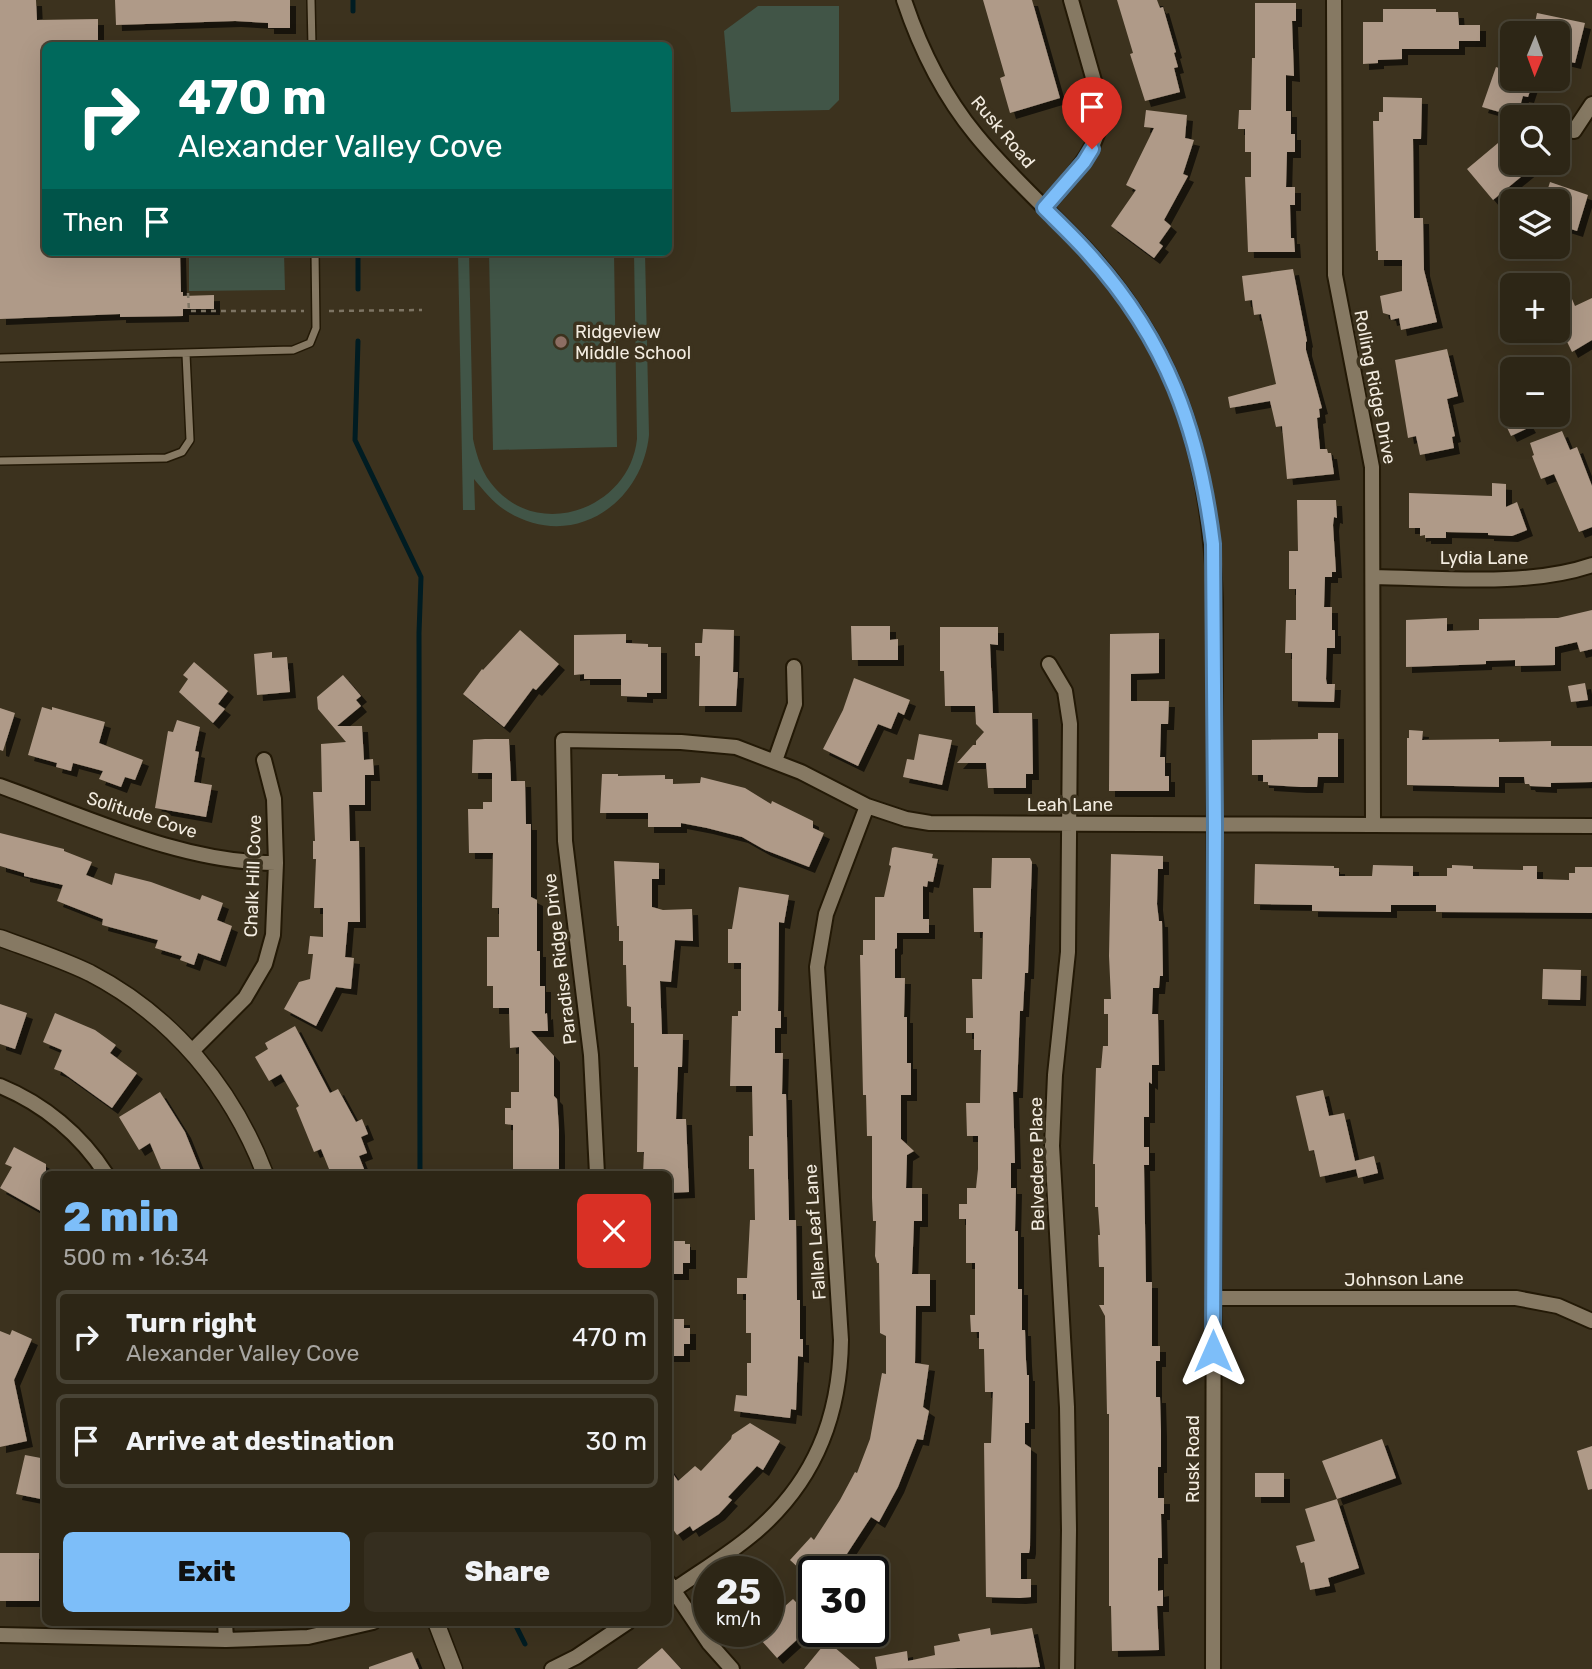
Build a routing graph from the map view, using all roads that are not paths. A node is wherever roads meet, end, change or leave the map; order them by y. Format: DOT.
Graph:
graph roads {
  1 [pos="311,0"];
  2 [pos="904,0"];
  3 [pos="1071,0"];
  4 [pos="1334,0"];
  5 [pos="312,42"];
  6 [pos="1592,104"];
  7 [pos="1574,131"];
  8 [pos="1044,208"];
  9 [pos="316,256"];
  10 [pos="186,354"];
  11 [pos="0,358"];
  12 [pos="0,461"];
  13 [pos="1592,565"];
  14 [pos="1374,577"];
  15 [pos="1049,664"];
  16 [pos="794,667"];
  17 [pos="564,740"];
  18 [pos="264,760"];
  19 [pos="775,761"];
  20 [pos="0,786"];
  21 [pos="867,806"];
  22 [pos="1373,823"];
  23 [pos="1070,825"];
  24 [pos="1215,825"];
  25 [pos="1592,826"];
  26 [pos="276,863"];
  27 [pos="0,938"];
  28 [pos="192,1051"];
  29 [pos="0,1086"];
  30 [pos="104,1171"];
  31 [pos="264,1171"];
  32 [pos="597,1171"];
  33 [pos="1213,1298"];
  34 [pos="1592,1321"];
  35 [pos="672,1587"];
  36 [pos="672,1591"];
  37 [pos="225,1626"];
  38 [pos="356,1626"];
  39 [pos="438,1626"];
  40 [pos="622,1626"];
  41 [pos="0,1634"];
  42 [pos="226,1640"];
  43 [pos="454,1669"];
  44 [pos="552,1669"];
  45 [pos="732,1669"];
  46 [pos="1067,1669"];
  47 [pos="1213,1669"];
  1 -- 5 [label="lane"];
  2 -- 8 [label="street, Rusk Road"];
  3 -- 8 [label="street"];
  4 -- 14 [label="street, Rolling Ridge Drive"];
  6 -- 7 [label="street"];
  8 -- 24 [label="street, Rusk Road"];
  9 -- 10 [label="lane"];
  10 -- 11 [label="lane"];
  10 -- 12 [label="lane"];
  13 -- 14 [label="street, Lydia Lane"];
  14 -- 22 [label="street, Rolling Ridge Drive"];
  15 -- 23 [label="street, Belvedere Place"];
  16 -- 19 [label="street"];
  17 -- 19 [label="street, Leah Lane"];
  17 -- 32 [label="street, Paradise Ridge Drive"];
  18 -- 26 [label="street, Chalk Hill Cove"];
  19 -- 21 [label="street, Leah Lane"];
  20 -- 26 [label="street, Solitude Cove"];
  21 -- 23 [label="street, Leah Lane"];
  21 -- 35 [label="street, Fallen Leaf Lane"];
  22 -- 24 [label="street, Leah Lane"];
  22 -- 25 [label="street, Leah Lane"];
  23 -- 24 [label="street, Leah Lane"];
  23 -- 46 [label="street, Belvedere Place"];
  24 -- 33 [label="street, Rusk Road"];
  26 -- 28 [label="street, Chalk Hill Cove"];
  27 -- 28 [label="street"];
  28 -- 31 [label="street"];
  29 -- 30 [label="street"];
  33 -- 34 [label="street, Johnson Lane"];
  33 -- 47 [label="street, Rusk Road"];
  36 -- 45 [label="street"];
  37 -- 42 [label="street"];
  38 -- 42 [label="street"];
  39 -- 43 [label="street"];
  40 -- 44 [label="street"];
  41 -- 42 [label="street"];
}
